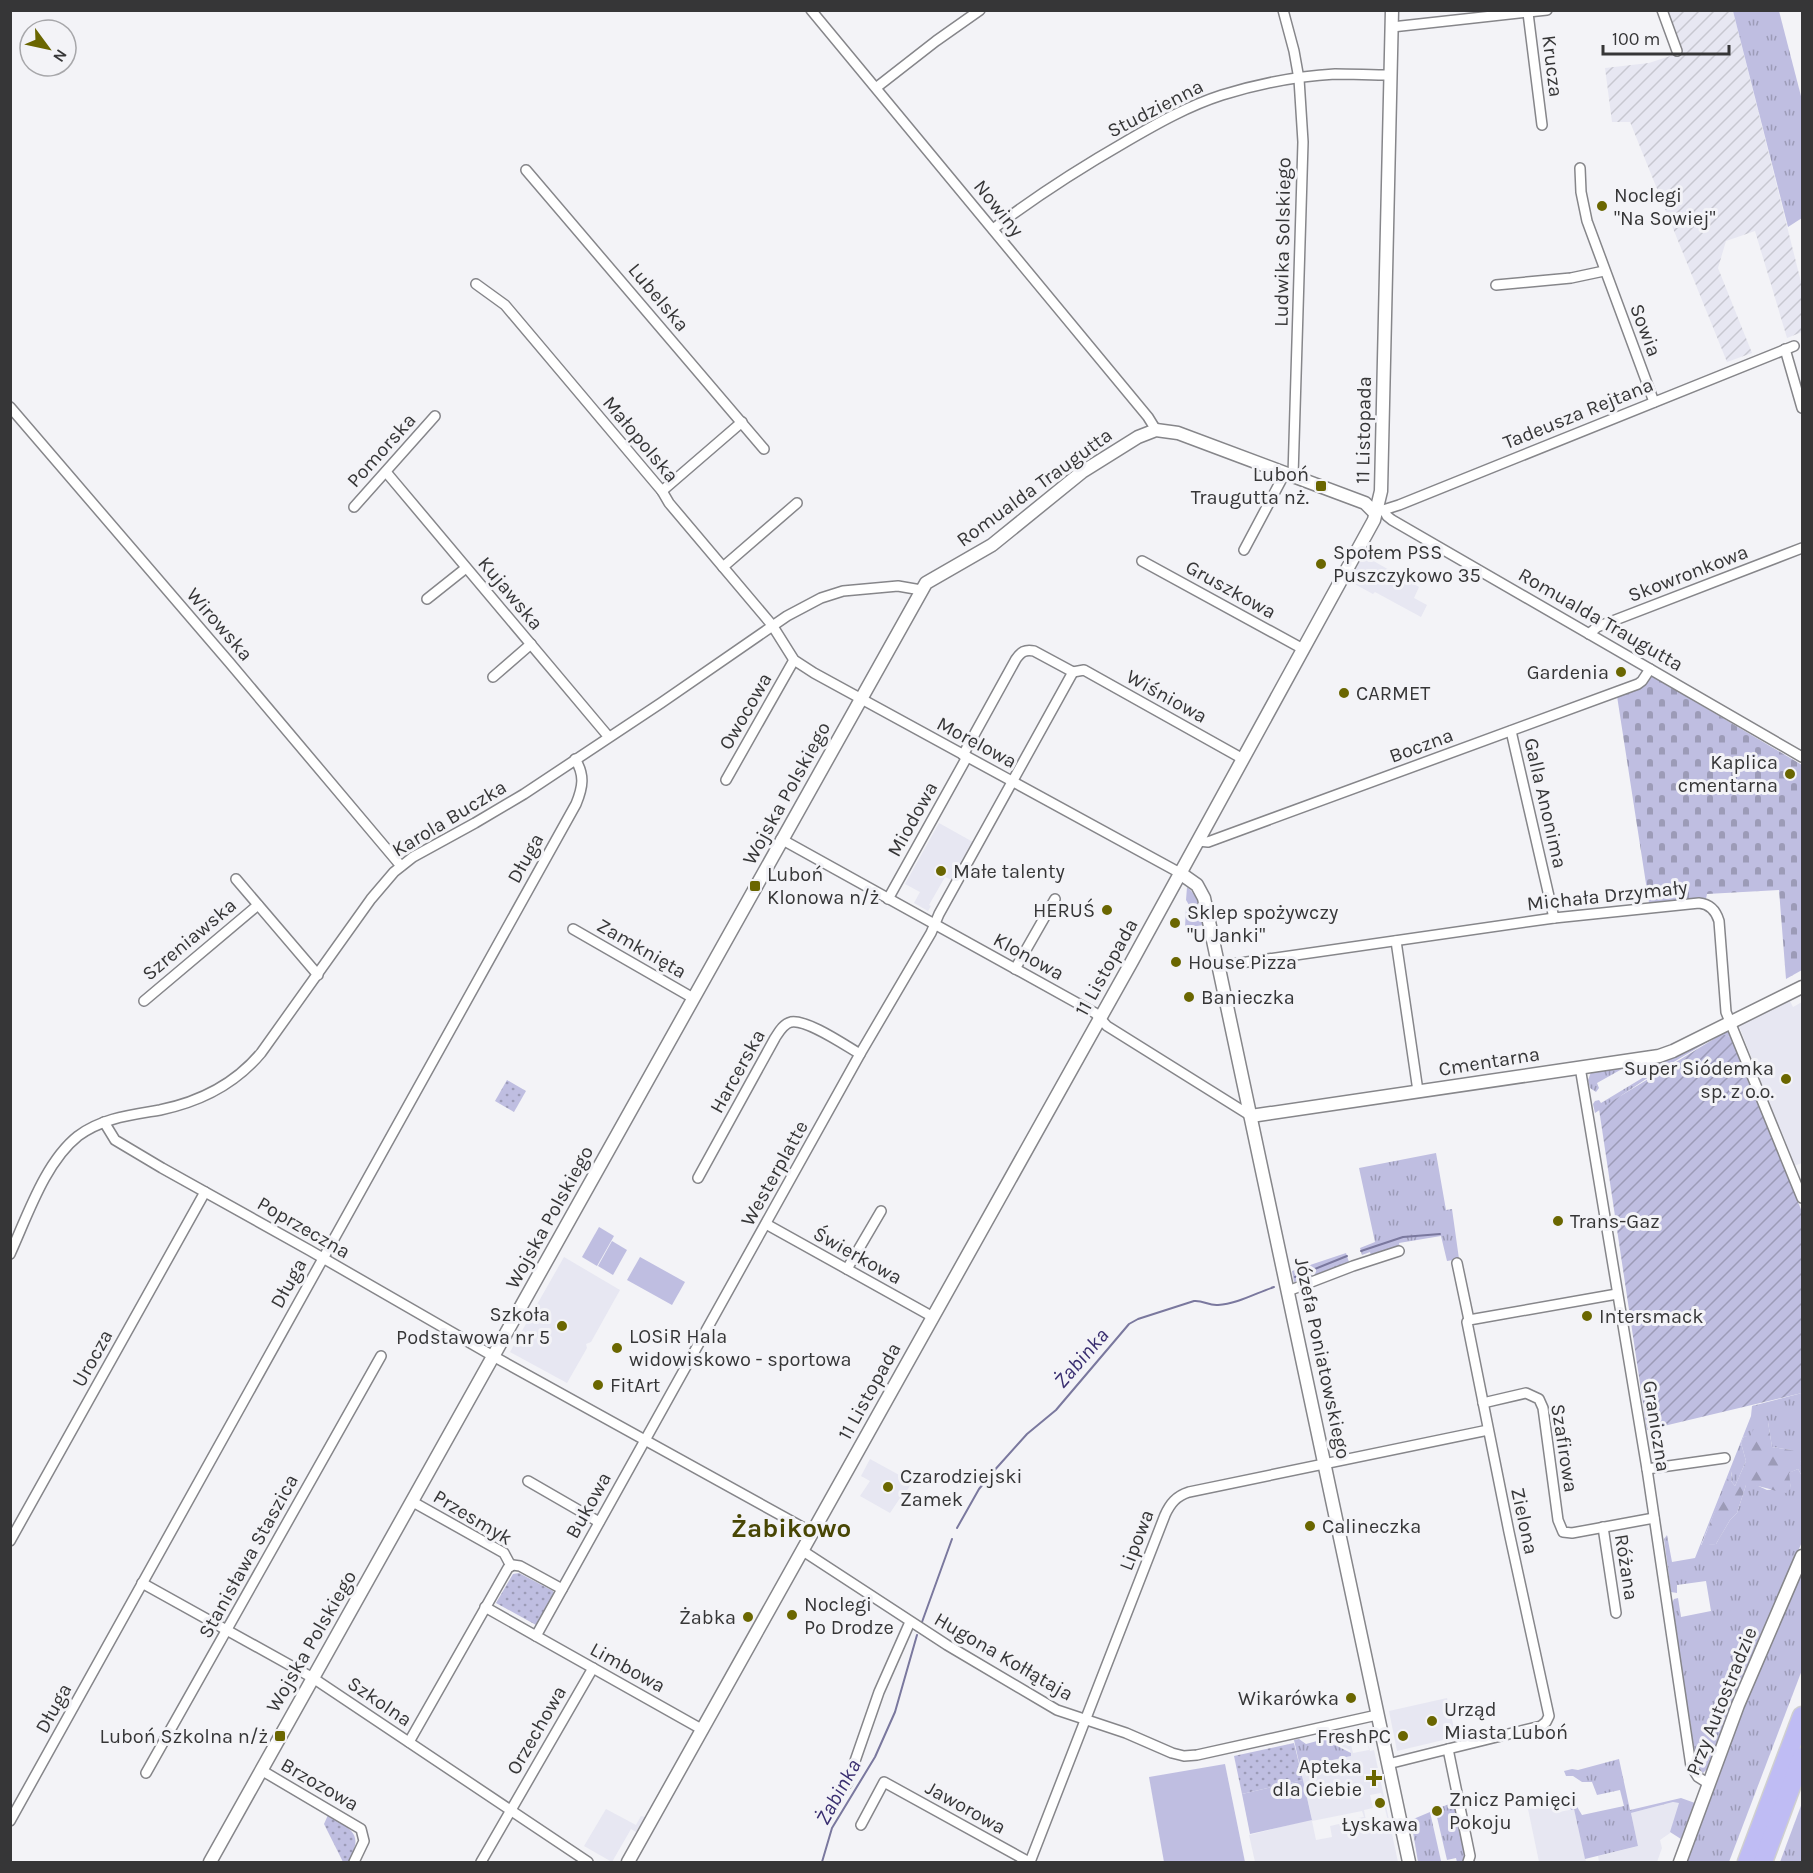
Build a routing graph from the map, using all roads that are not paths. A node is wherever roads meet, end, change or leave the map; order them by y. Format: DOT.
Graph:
graph roads {
  1 [pos="812,10"];
  2 [pos="980,10"];
  3 [pos="1283,10"];
  4 [pos="1392,10"];
  5 [pos="1547,10"];
  6 [pos="1662,10"];
  7 [pos="1528,13"];
  8 [pos="1392,27"];
  9 [pos="1677,51"];
  10 [pos="1390,75"];
  11 [pos="1299,79"];
  12 [pos="877,87"];
  13 [pos="1542,125"];
  14 [pos="1580,168"];
  15 [pos="526,170"];
  16 [pos="993,229"];
  17 [pos="1604,272"];
  18 [pos="476,284"];
  19 [pos="1496,285"];
  20 [pos="1654,402"];
  21 [pos="10,407"];
  22 [pos="1803,408"];
  23 [pos="435,416"];
  24 [pos="742,422"];
  25 [pos="1156,430"];
  26 [pos="764,449"];
  27 [pos="386,472"];
  28 [pos="1289,475"];
  29 [pos="662,490"];
  30 [pos="797,503"];
  31 [pos="354,507"];
  32 [pos="1379,511"];
  33 [pos="1803,548"];
  34 [pos="1244,550"];
  35 [pos="1142,561"];
  36 [pos="466,567"];
  37 [pos="723,567"];
  38 [pos="916,588"];
  39 [pos="427,599"];
  40 [pos="772,625"];
  41 [pos="1589,634"];
  42 [pos="531,645"];
  43 [pos="1303,649"];
  44 [pos="794,660"];
  45 [pos="1650,669"];
  46 [pos="1073,672"];
  47 [pos="493,677"];
  48 [pos="861,698"];
  49 [pos="1511,731"];
  50 [pos="608,736"];
  51 [pos="965,756"];
  52 [pos="1803,757"];
  53 [pos="575,759"];
  54 [pos="1243,759"];
  55 [pos="726,780"];
  56 [pos="1013,782"];
  57 [pos="781,839"];
  58 [pos="1198,841"];
  59 [pos="401,866"];
  60 [pos="1180,873"];
  61 [pos="236,879"];
  62 [pos="888,898"];
  63 [pos="1055,899"];
  64 [pos="258,905"];
  65 [pos="1554,918"];
  66 [pos="934,924"];
  67 [pos="573,929"];
  68 [pos="1396,941"];
  69 [pos="1219,966"];
  70 [pos="1015,969"];
  71 [pos="318,975"];
  72 [pos="1803,987"];
  73 [pos="693,998"];
  74 [pos="144,1001"];
  75 [pos="1100,1019"];
  76 [pos="1728,1021"];
  77 [pos="861,1054"];
  78 [pos="1580,1067"];
  79 [pos="1418,1091"];
  80 [pos="1251,1116"];
  81 [pos="104,1122"];
  82 [pos="698,1178"];
  83 [pos="204,1192"];
  84 [pos="1803,1198"];
  85 [pos="881,1211"];
  86 [pos="766,1224"];
  87 [pos="1400,1251"];
  88 [pos="10,1254"];
  89 [pos="322,1258"];
  90 [pos="1456,1263"];
  91 [pos="847,1269"];
  92 [pos="1288,1291"];
  93 [pos="1617,1294"];
  94 [pos="933,1317"];
  95 [pos="1469,1320"];
  96 [pos="381,1356"];
  97 [pos="493,1356"];
  98 [pos="1483,1403"];
  99 [pos="1488,1430"];
  100 [pos="645,1440"];
  101 [pos="1725,1458"];
  102 [pos="1325,1463"];
  103 [pos="1647,1469"];
  104 [pos="528,1481"];
  105 [pos="412,1502"];
  106 [pos="1654,1518"];
  107 [pos="599,1522"];
  108 [pos="1559,1526"];
  109 [pos="1603,1527"];
  110 [pos="813,1533"];
  111 [pos="10,1541"];
  112 [pos="803,1551"];
  113 [pos="1803,1556"];
  114 [pos="511,1566"];
  115 [pos="142,1583"];
  116 [pos="562,1589"];
  117 [pos="485,1607"];
  118 [pos="1616,1613"];
  119 [pos="910,1622"];
  120 [pos="227,1629"];
  121 [pos="536,1636"];
  122 [pos="592,1668"];
  123 [pos="313,1678"];
  124 [pos="1377,1715"];
  125 [pos="1803,1716"];
  126 [pos="1086,1720"];
  127 [pos="703,1730"];
  128 [pos="409,1742"];
  129 [pos="1448,1749"];
  130 [pos="1803,1757"];
  131 [pos="1388,1764"];
  132 [pos="147,1773"];
  133 [pos="266,1773"];
  134 [pos="847,1784"];
  135 [pos="1709,1784"];
  136 [pos="511,1810"];
  137 [pos="10,1821"];
  138 [pos="861,1825"];
  139 [pos="210,1863"];
  140 [pos="354,1863"];
  141 [pos="481,1863"];
  142 [pos="588,1863"];
  143 [pos="628,1863"];
  144 [pos="1030,1863"];
  145 [pos="1409,1863"];
  146 [pos="1468,1863"];
  147 [pos="1680,1863"];
  148 [pos="1747,1863"];
  149 [pos="1763,1863"];
  1 -- 12 [label="street, Nowiny"];
  2 -- 12 [label="street"];
  3 -- 11 [label="street, Ludwika Solskiego"];
  4 -- 8 [label="street, 11 Listopada"];
  5 -- 7 [label="street"];
  6 -- 9 [label="street"];
  7 -- 8 [label="street"];
  7 -- 13 [label="street, Krucza"];
  8 -- 10 [label="street, 11 Listopada"];
  10 -- 11 [label="street, Studzienna"];
  10 -- 32 [label="street, 11 Listopada"];
  11 -- 16 [label="street, Studzienna"];
  11 -- 28 [label="street, Ludwika Solskiego"];
  12 -- 16 [label="street, Nowiny"];
  14 -- 17 [label="street, Sowia"];
  15 -- 24 [label="street, Lubelska"];
  16 -- 25 [label="street, Nowiny"];
  17 -- 19 [label="street"];
  17 -- 20 [label="street, Sowia"];
  18 -- 29 [label="street, Małopolska"];
  20 -- 22 [label="street, Tadeusza Rejtana"];
  20 -- 32 [label="street, Tadeusza Rejtana"];
  21 -- 59 [label="street, Wirowska"];
  23 -- 27 [label="street, Pomorska"];
  24 -- 26 [label="street, Lubelska"];
  24 -- 29 [label="street"];
  25 -- 28 [label="street, Romualda Traugutta"];
  25 -- 38 [label="street, Romualda Traugutta"];
  27 -- 31 [label="street, Pomorska"];
  27 -- 36 [label="street, Kujawska"];
  28 -- 32 [label="street, Romualda Traugutta"];
  28 -- 34 [label="street"];
  29 -- 37 [label="street, Małopolska"];
  30 -- 37 [label="street"];
  32 -- 41 [label="street, Romualda Traugutta"];
  32 -- 43 [label="street, 11 Listopada"];
  33 -- 41 [label="street, Skowronkowa"];
  35 -- 43 [label="street, Gruszkowa"];
  36 -- 39 [label="street"];
  36 -- 42 [label="street, Kujawska"];
  37 -- 40 [label="street, Małopolska"];
  38 -- 40 [label="street, Karola Buczka"];
  38 -- 48 [label="street, Wojska Polskiego"];
  40 -- 44 [label="street, Morelowa"];
  40 -- 50 [label="street, Karola Buczka"];
  41 -- 45 [label="street, Romualda Traugutta"];
  42 -- 47 [label="street"];
  42 -- 50 [label="street, Kujawska"];
  43 -- 54 [label="street, 11 Listopada"];
  44 -- 48 [label="street, Morelowa"];
  44 -- 55 [label="street, Owocowa"];
  45 -- 49 [label="street, Boczna"];
  45 -- 52 [label="street, Romualda Traugutta"];
  46 -- 51 [label="street, Wiśniowa"];
  46 -- 54 [label="street, Wiśniowa"];
  46 -- 56 [label="street"];
  48 -- 51 [label="street, Morelowa"];
  48 -- 57 [label="street, Wojska Polskiego"];
  49 -- 58 [label="street, Boczna"];
  49 -- 65 [label="street, Galla Anonima"];
  50 -- 53 [label="street, Karola Buczka"];
  51 -- 56 [label="street, Morelowa"];
  51 -- 62 [label="street, Miodowa"];
  53 -- 59 [label="street, Karola Buczka"];
  53 -- 89 [label="street, Długa"];
  54 -- 58 [label="street, 11 Listopada"];
  56 -- 60 [label="street, Morelowa"];
  56 -- 66 [label="street"];
  57 -- 62 [label="street, Klonowa"];
  57 -- 73 [label="street, Wojska Polskiego"];
  58 -- 60 [label="street, 11 Listopada"];
  59 -- 71 [label="street, Karola Buczka"];
  60 -- 69 [label="street, Józefa Poniatowskiego"];
  60 -- 75 [label="street, 11 Listopada"];
  61 -- 64 [label="street"];
  62 -- 66 [label="street, Klonowa"];
  63 -- 70 [label="street"];
  64 -- 71 [label="street"];
  64 -- 74 [label="street, Szreniawska"];
  65 -- 68 [label="street, Michała Drzymały"];
  65 -- 76 [label="street, Michała Drzymały"];
  66 -- 70 [label="street, Klonowa"];
  66 -- 77 [label="street, Westerplatte"];
  67 -- 73 [label="street, Zamknięta"];
  68 -- 69 [label="street, Michała Drzymały"];
  68 -- 79 [label="street"];
  69 -- 80 [label="street, Józefa Poniatowskiego"];
  70 -- 75 [label="street, Klonowa"];
  71 -- 81 [label="street, Karola Buczka"];
  72 -- 76 [label="street, Cmentarna"];
  73 -- 97 [label="street, Wojska Polskiego"];
  75 -- 80 [label="street, Klonowa"];
  75 -- 94 [label="street, 11 Listopada"];
  76 -- 78 [label="street, Cmentarna"];
  76 -- 84 [label="street"];
  77 -- 82 [label="street, Harcerska"];
  77 -- 86 [label="street, Westerplatte"];
  78 -- 79 [label="street, Cmentarna"];
  78 -- 93 [label="street, Graniczna"];
  79 -- 80 [label="street, Cmentarna"];
  80 -- 92 [label="street, Józefa Poniatowskiego"];
  81 -- 83 [label="street, Poprzeczna"];
  81 -- 88 [label="street, Karola Buczka"];
  83 -- 89 [label="street, Poprzeczna"];
  83 -- 111 [label="street, Urocza"];
  85 -- 91 [label="street"];
  86 -- 91 [label="street, Świerkowa"];
  86 -- 100 [label="street, Westerplatte"];
  87 -- 92 [label="street"];
  89 -- 97 [label="street, Poprzeczna"];
  89 -- 115 [label="street, Długa"];
  90 -- 95 [label="street, Zielona"];
  91 -- 94 [label="street, Świerkowa"];
  92 -- 102 [label="street, Józefa Poniatowskiego"];
  93 -- 95 [label="street"];
  93 -- 103 [label="street, Graniczna"];
  94 -- 110 [label="street, 11 Listopada"];
  95 -- 98 [label="street, Zielona"];
  96 -- 120 [label="street, Stanisława Staszica"];
  97 -- 100 [label="street"];
  97 -- 105 [label="street, Wojska Polskiego"];
  98 -- 99 [label="street, Zielona"];
  98 -- 108 [label="street, Szafirowa"];
  99 -- 102 [label="street, Lipowa"];
  99 -- 129 [label="street, Zielona"];
  100 -- 107 [label="street, Bukowa"];
  100 -- 110 [label="street"];
  101 -- 103 [label="street"];
  102 -- 124 [label="street, Józefa Poniatowskiego"];
  102 -- 126 [label="street, Lipowa"];
  103 -- 106 [label="street, Graniczna"];
  104 -- 107 [label="street"];
  105 -- 114 [label="street, Przesmyk"];
  105 -- 123 [label="street, Wojska Polskiego"];
  106 -- 109 [label="street, Różana"];
  106 -- 135 [label="street, Graniczna"];
  107 -- 116 [label="street, Bukowa"];
  108 -- 109 [label="street, Różana"];
  109 -- 118 [label="street, Różana"];
  110 -- 112 [label="street, 11 Listopada"];
  112 -- 119 [label="street, Hugona Kołłątaja"];
  112 -- 127 [label="street, 11 Listopada"];
  113 -- 135 [label="street, Przy Autostradzie"];
  114 -- 116 [label="street"];
  114 -- 117 [label="street"];
  115 -- 120 [label="street, Szkolna"];
  115 -- 137 [label="street, Długa"];
  116 -- 121 [label="street, Bukowa"];
  117 -- 121 [label="street"];
  117 -- 128 [label="street"];
  119 -- 126 [label="street, Hugona Kołłątaja"];
  119 -- 134 [label="street"];
  120 -- 123 [label="street, Szkolna"];
  120 -- 132 [label="street, Stanisława Staszica"];
  121 -- 122 [label="street, Limbowa"];
  122 -- 127 [label="street, Limbowa"];
  122 -- 136 [label="street, Orzechowa"];
  123 -- 128 [label="street, Szkolna"];
  123 -- 133 [label="street, Wojska Polskiego"];
  124 -- 126 [label="street, Hugona Kołłątaja"];
  124 -- 131 [label="street, Józefa Poniatowskiego"];
  125 -- 148 [label="highway"];
  126 -- 144 [label="street, Lipowa"];
  127 -- 143 [label="street, 11 Listopada"];
  128 -- 136 [label="street, Szkolna"];
  129 -- 131 [label="street"];
  129 -- 146 [label="street"];
  130 -- 149 [label="highway"];
  131 -- 145 [label="street, Józefa Poniatowskiego"];
  133 -- 139 [label="street, Wojska Polskiego"];
  133 -- 140 [label="street, Brzozowa"];
  135 -- 147 [label="street, Przy Autostradzie"];
  136 -- 141 [label="street, Orzechowa"];
  136 -- 142 [label="street, Szkolna"];
  138 -- 144 [label="street, Jaworowa"];
}
